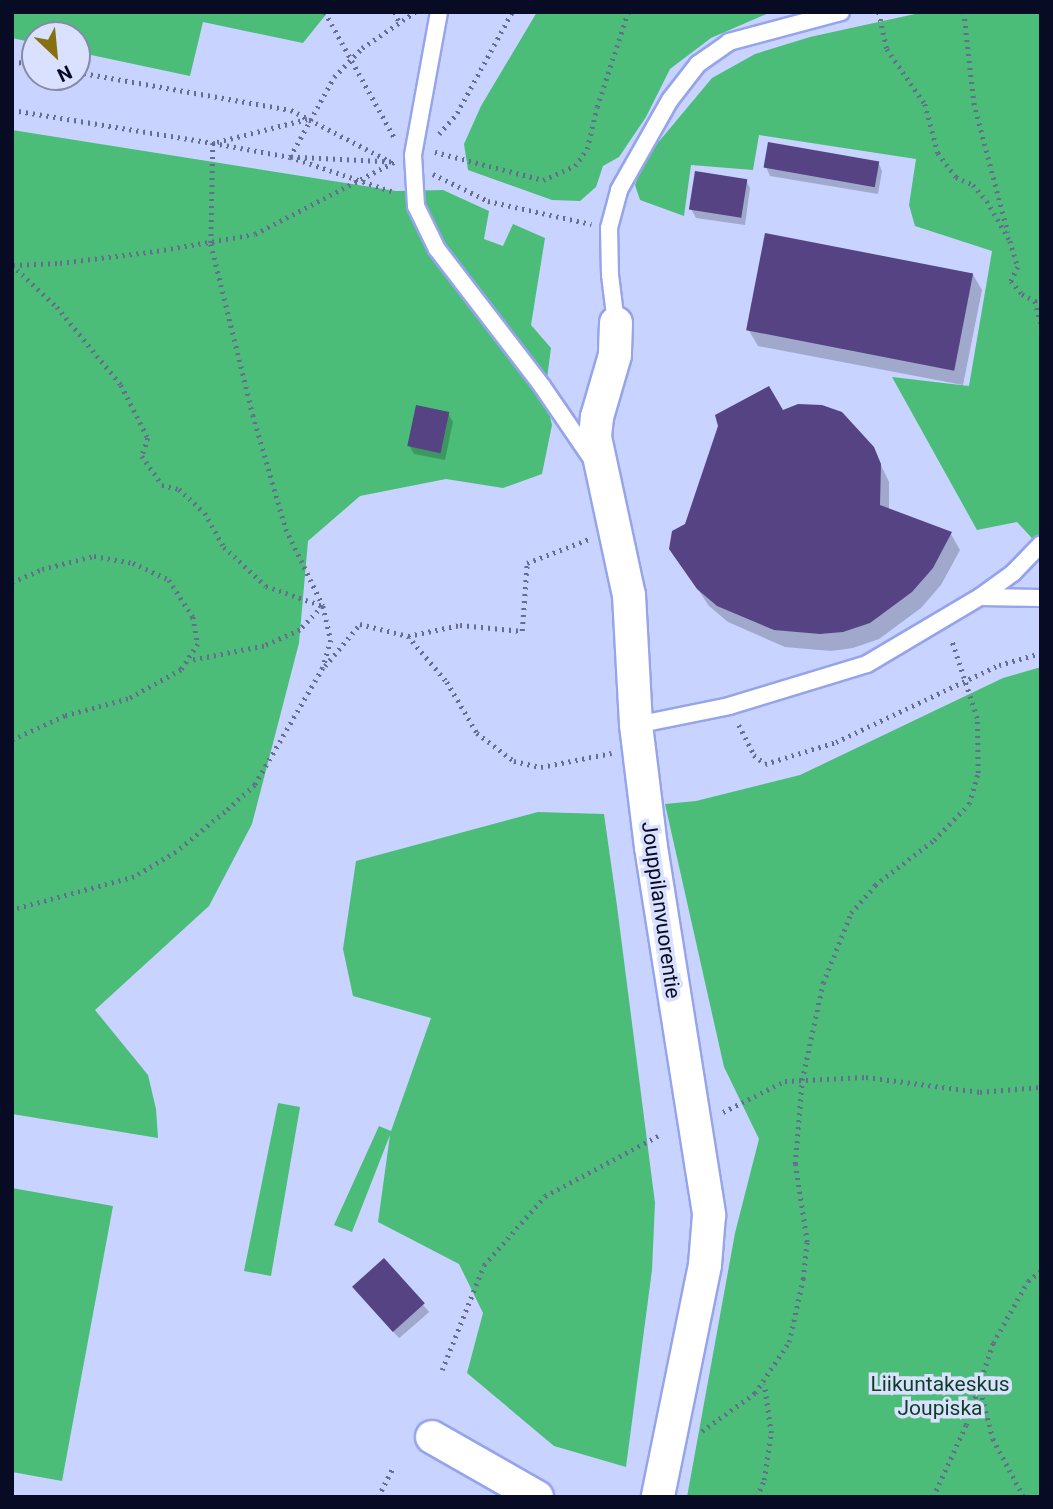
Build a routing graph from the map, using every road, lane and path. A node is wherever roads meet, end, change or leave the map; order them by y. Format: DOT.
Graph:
graph roads {
  1 [pos="325,12"];
  2 [pos="395,12"];
  3 [pos="415,12"];
  4 [pos="439,12"];
  5 [pos="512,12"];
  6 [pos="628,12"];
  7 [pos="841,12"];
  8 [pos="879,12"];
  9 [pos="964,12"];
  10 [pos="399,22"];
  11 [pos="352,57"];
  12 [pos="91,74"];
  13 [pos="12,110"];
  14 [pos="308,118"];
  15 [pos="213,143"];
  16 [pos="290,157"];
  17 [pos="414,158"];
  18 [pos="391,162"];
  19 [pos="363,180"];
  20 [pos="416,206"];
  21 [pos="609,228"];
  22 [pos="1010,241"];
  23 [pos="211,244"];
  24 [pos="12,265"];
  25 [pos="1038,302"];
  26 [pos="617,323"];
  27 [pos="1041,323"];
  28 [pos="603,467"];
  29 [pos="617,531"];
  30 [pos="1041,544"];
  31 [pos="12,582"];
  32 [pos="979,597"];
  33 [pos="1041,598"];
  34 [pos="323,606"];
  35 [pos="942,619"];
  36 [pos="408,636"];
  37 [pos="1041,653"];
  38 [pos="188,661"];
  39 [pos="323,668"];
  40 [pos="965,681"];
  41 [pos="729,706"];
  42 [pos="629,738"];
  43 [pos="12,740"];
  44 [pos="12,910"];
  45 [pos="802,1080"];
  46 [pos="1041,1087"];
  47 [pos="694,1126"];
  48 [pos="658,1136"];
  49 [pos="1041,1271"];
  50 [pos="442,1370"];
  51 [pos="764,1383"];
  52 [pos="979,1384"];
  53 [pos="432,1437"];
  54 [pos="669,1449"];
  55 [pos="392,1469"];
  56 [pos="378,1497"];
  57 [pos="537,1497"];
  58 [pos="658,1497"];
  59 [pos="757,1497"];
  60 [pos="933,1497"];
  61 [pos="1024,1497"];
  1 -- 11 [label="path"];
  2 -- 10 [label="path"];
  3 -- 10 [label="path"];
  4 -- 17 [label="lane"];
  5 -- 17 [label="path"];
  6 -- 17 [label="path"];
  7 -- 21 [label="lane"];
  8 -- 22 [label="path"];
  9 -- 22 [label="path"];
  10 -- 11 [label="path"];
  11 -- 14 [label="path"];
  11 -- 17 [label="path"];
  12 -- 14 [label="path"];
  13 -- 15 [label="path"];
  14 -- 15 [label="path"];
  14 -- 16 [label="path"];
  14 -- 18 [label="path"];
  15 -- 16 [label="path"];
  15 -- 23 [label="path"];
  16 -- 18 [label="path"];
  16 -- 19 [label="path"];
  17 -- 18 [label="path"];
  17 -- 18 [label="path"];
  17 -- 20 [label="lane"];
  17 -- 21 [label="path"];
  18 -- 19 [label="path"];
  19 -- 20 [label="path"];
  19 -- 23 [label="path"];
  20 -- 28 [label="lane"];
  21 -- 26 [label="lane"];
  22 -- 25 [label="path"];
  23 -- 24 [label="path"];
  23 -- 34 [label="path"];
  24 -- 34 [label="path"];
  25 -- 27 [label="path"];
  26 -- 28 [label="street, Jouppilanvuorentie"];
  28 -- 29 [label="street, Jouppilanvuorentie"];
  29 -- 36 [label="path"];
  29 -- 42 [label="street, Jouppilanvuorentie"];
  30 -- 32 [label="lane"];
  31 -- 38 [label="path"];
  32 -- 33 [label="lane"];
  32 -- 35 [label="lane"];
  34 -- 38 [label="path"];
  34 -- 39 [label="path"];
  35 -- 40 [label="path"];
  35 -- 41 [label="lane"];
  36 -- 39 [label="path"];
  36 -- 42 [label="path"];
  37 -- 40 [label="path"];
  38 -- 43 [label="path"];
  39 -- 44 [label="path"];
  40 -- 41 [label="path"];
  40 -- 45 [label="path"];
  41 -- 42 [label="lane"];
  42 -- 47 [label="street, Jouppilanvuorentie"];
  45 -- 46 [label="path"];
  45 -- 47 [label="path"];
  45 -- 51 [label="path"];
  47 -- 54 [label="street, Jouppilanvuorentie"];
  48 -- 50 [label="path"];
  49 -- 52 [label="path"];
  51 -- 54 [label="path"];
  51 -- 59 [label="path"];
  52 -- 60 [label="path"];
  52 -- 61 [label="path"];
  53 -- 57 [label="street"];
  54 -- 58 [label="street, Jouppilanvuorentie"];
  55 -- 56 [label="path"];
}
